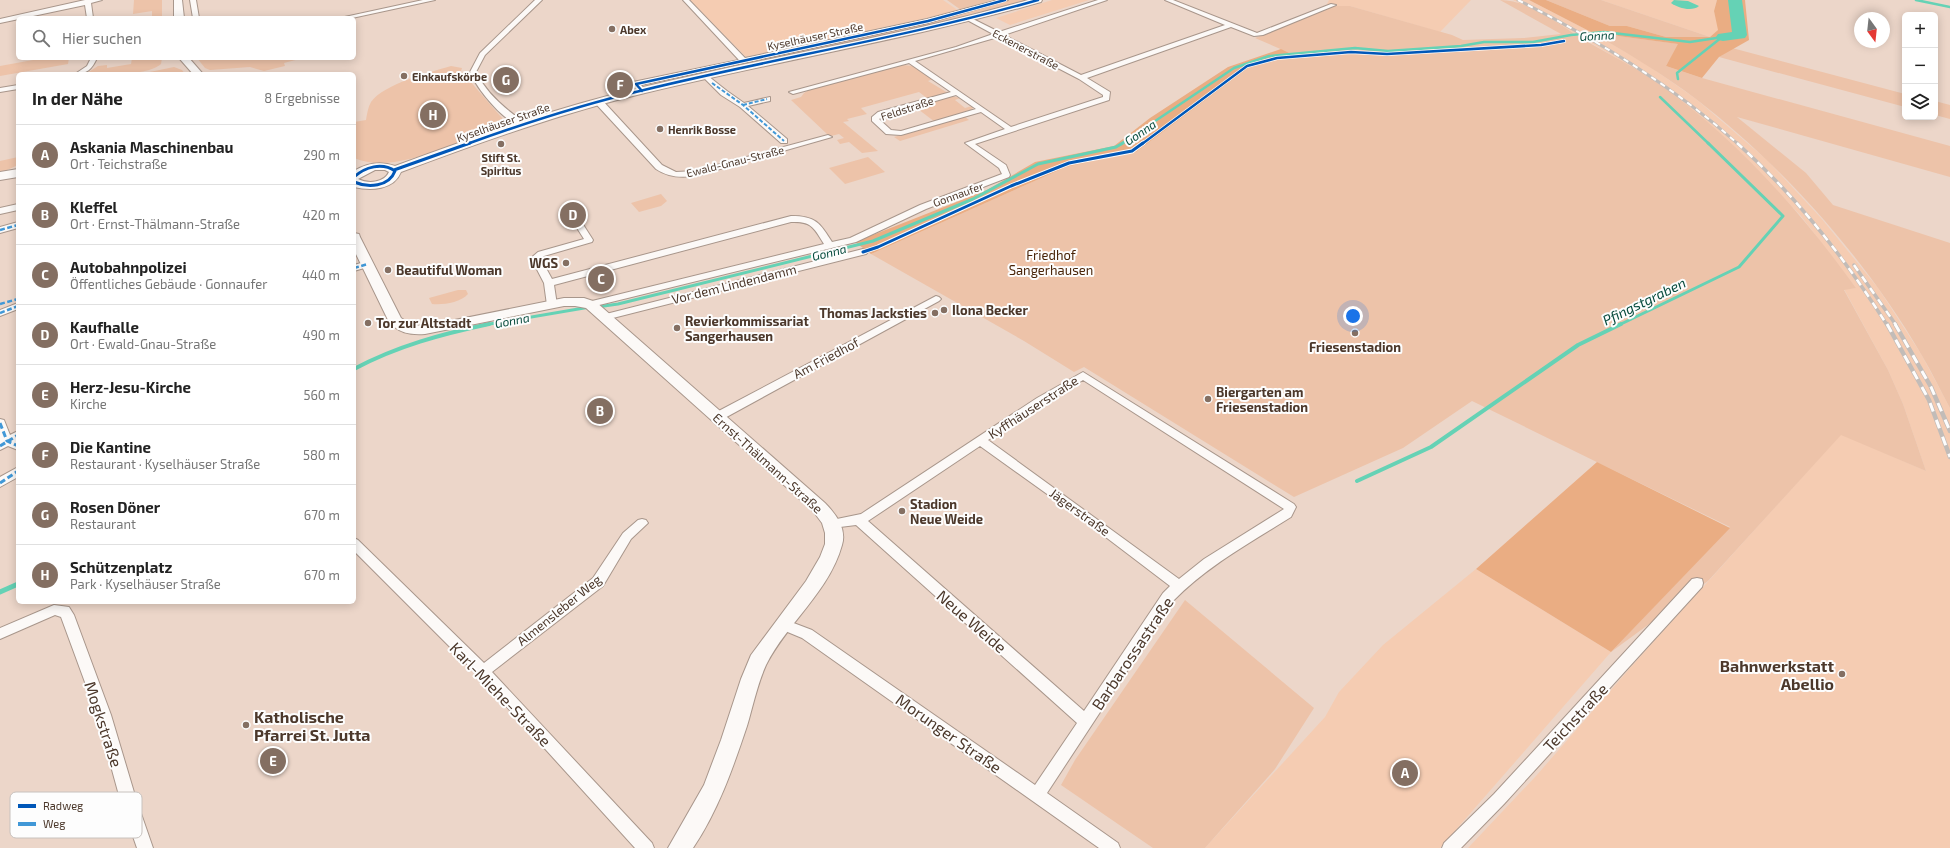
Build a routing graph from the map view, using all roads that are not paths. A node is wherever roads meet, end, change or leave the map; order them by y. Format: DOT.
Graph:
graph roads {
  1 [pos="99,0"];
  2 [pos="178,0"];
  3 [pos="193,0"];
  4 [pos="432,0"];
  5 [pos="539,0"];
  6 [pos="686,0"];
  7 [pos="1005,0"];
  8 [pos="1038,0"];
  9 [pos="1104,0"];
  10 [pos="1168,0"];
  11 [pos="88,1"];
  12 [pos="1333,5"];
  13 [pos="22,16"];
  14 [pos="90,16"];
  15 [pos="179,16"];
  16 [pos="196,16"];
  17 [pos="353,16"];
  18 [pos="16,17"];
  19 [pos="971,20"];
  20 [pos="0,21"];
  21 [pos="1231,25"];
  22 [pos="1001,36"];
  23 [pos="93,60"];
  24 [pos="186,60"];
  25 [pos="743,60"];
  26 [pos="910,61"];
  27 [pos="81,72"];
  28 [pos="196,72"];
  29 [pos="706,77"];
  30 [pos="1081,78"];
  31 [pos="16,87"];
  32 [pos="0,90"];
  33 [pos="642,91"];
  34 [pos="793,92"];
  35 [pos="956,93"];
  36 [pos="767,99"];
  37 [pos="599,102"];
  38 [pos="743,105"];
  39 [pos="981,110"];
  40 [pos="521,124"];
  41 [pos="1010,129"];
  42 [pos="828,136"];
  43 [pos="784,141"];
  44 [pos="394,170"];
  45 [pos="16,173"];
  46 [pos="0,176"];
  47 [pos="356,179"];
  48 [pos="16,207"];
  49 [pos="0,211"];
  50 [pos="574,218"];
  51 [pos="16,226"];
  52 [pos="0,230"];
  53 [pos="356,241"];
  54 [pos="829,245"];
  55 [pos="863,252"];
  56 [pos="368,264"];
  57 [pos="356,267"];
  58 [pos="550,283"];
  59 [pos="936,299"];
  60 [pos="16,300"];
  61 [pos="0,304"];
  62 [pos="552,305"];
  63 [pos="16,307"];
  64 [pos="596,309"];
  65 [pos="0,313"];
  66 [pos="717,417"];
  67 [pos="0,423"];
  68 [pos="16,437"];
  69 [pos="980,440"];
  70 [pos="8,444"];
  71 [pos="16,472"];
  72 [pos="0,484"];
  73 [pos="1290,509"];
  74 [pos="859,520"];
  75 [pos="642,523"];
  76 [pos="832,524"];
  77 [pos="356,545"];
  78 [pos="1697,583"];
  79 [pos="1179,586"];
  80 [pos="783,624"];
  81 [pos="0,634"];
  82 [pos="483,671"];
  83 [pos="1086,722"];
  84 [pos="126,792"];
  85 [pos="1037,795"];
  86 [pos="142,838"];
  87 [pos="145,848"];
  88 [pos="646,848"];
  89 [pos="680,848"];
  90 [pos="1112,848"];
  91 [pos="1450,848"];
  1 -- 11 [label="street"];
  2 -- 15 [label="main road"];
  3 -- 16 [label="street"];
  4 -- 17 [label="street"];
  5 -- 40 [label="street"];
  6 -- 25 [label="street"];
  7 -- 25 [label="street, Kyselhäuser Straße"];
  8 -- 19 [label="main road, Kyselhäuser Straße"];
  9 -- 22 [label="street"];
  10 -- 21 [label="street"];
  11 -- 13 [label="street"];
  11 -- 14 [label="street"];
  12 -- 21 [label="street"];
  18 -- 20 [label="street"];
  19 -- 22 [label="street, Eckenerstraße"];
  19 -- 29 [label="main road, Kyselhäuser Straße"];
  21 -- 30 [label="street"];
  22 -- 26 [label="street"];
  22 -- 30 [label="street, Eckenerstraße"];
  23 -- 27 [label="street"];
  24 -- 28 [label="main road"];
  25 -- 33 [label="street, Kyselhäuser Straße"];
  26 -- 34 [label="street"];
  26 -- 35 [label="street, Feldstraße"];
  29 -- 33 [label="main road, Kyselhäuser Straße"];
  29 -- 38 [label="street"];
  30 -- 41 [label="street, Gonnaufer"];
  31 -- 32 [label="street"];
  33 -- 37 [label="main road, Kyselhäuser Straße"];
  35 -- 39 [label="street, Feldstraße"];
  35 -- 39 [label="street, Feldstraße"];
  36 -- 38 [label="street"];
  37 -- 40 [label="main road, Kyselhäuser Straße"];
  37 -- 42 [label="street, Ewald-Gnau-Straße"];
  38 -- 43 [label="street"];
  39 -- 41 [label="street, Feldstraße"];
  40 -- 44 [label="main road, Kyselhäuser Straße"];
  41 -- 54 [label="street, Gonnaufer"];
  44 -- 47 [label="main road"];
  44 -- 47 [label="main road"];
  45 -- 46 [label="main road"];
  48 -- 49 [label="street"];
  50 -- 58 [label="street"];
  51 -- 52 [label="street"];
  53 -- 56 [label="main road"];
  54 -- 58 [label="street"];
  54 -- 64 [label="street, Vor dem Lindendamm"];
  55 -- 64 [label="street, Vor dem Lindendamm"];
  56 -- 57 [label="street"];
  56 -- 62 [label="main road"];
  58 -- 62 [label="street"];
  59 -- 66 [label="street, Am Friedhof"];
  60 -- 61 [label="street"];
  62 -- 64 [label="main road"];
  63 -- 65 [label="street"];
  64 -- 66 [label="main road, Ernst-Thälmann-Straße"];
  66 -- 76 [label="main road, Ernst-Thälmann-Straße"];
  67 -- 70 [label="street"];
  68 -- 70 [label="street"];
  69 -- 73 [label="street, Kyffhäuserstraße"];
  69 -- 74 [label="street, Kyffhäuserstraße"];
  69 -- 79 [label="street, Jägerstraße"];
  71 -- 72 [label="street"];
  73 -- 79 [label="street, Barbarossastraße"];
  74 -- 76 [label="street, Kyffhäuserstraße"];
  74 -- 83 [label="street, Neue Weide"];
  75 -- 82 [label="street, Almensleber Weg"];
  76 -- 80 [label="main road, Ernst-Thälmann-Straße"];
  77 -- 82 [label="street, Karl-Miehe-Straße"];
  78 -- 91 [label="street, Teichstraße"];
  79 -- 83 [label="street, Barbarossastraße"];
  80 -- 85 [label="street, Morunger Straße"];
  80 -- 89 [label="main road, Ernst-Thälmann-Straße"];
  81 -- 84 [label="street, Mogkstraße"];
  82 -- 88 [label="street, Karl-Miehe-Straße"];
  83 -- 85 [label="street, Barbarossastraße"];
  85 -- 90 [label="street, Morunger Straße"];
  86 -- 87 [label="street, Mogkstraße"];
}
